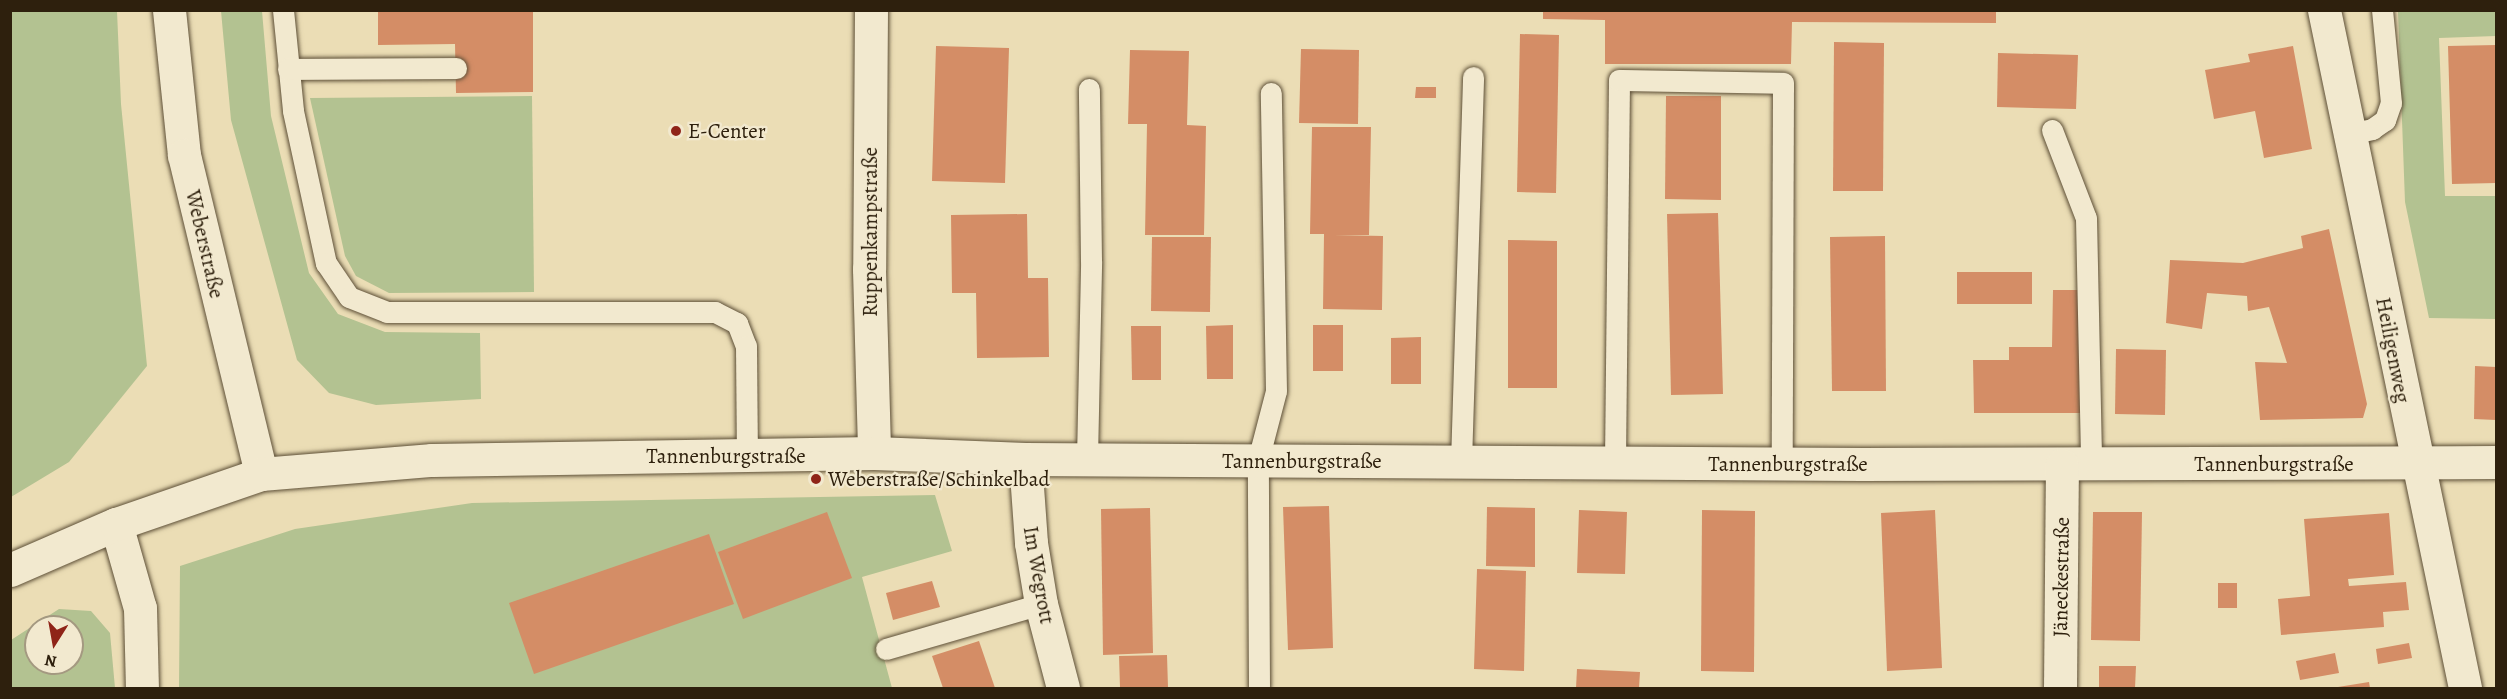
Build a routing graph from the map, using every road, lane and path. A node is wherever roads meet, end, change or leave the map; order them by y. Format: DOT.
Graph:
graph roads {
  1 [pos="169,10"];
  2 [pos="283,10"];
  3 [pos="871,10"];
  4 [pos="2324,10"];
  5 [pos="2382,10"];
  6 [pos="456,68"];
  7 [pos="288,69"];
  8 [pos="1473,77"];
  9 [pos="1089,89"];
  10 [pos="1271,93"];
  11 [pos="2052,130"];
  12 [pos="2349,134"];
  13 [pos="874,453"];
  14 [pos="747,455"];
  15 [pos="1025,459"];
  16 [pos="1088,459"];
  17 [pos="1258,460"];
  18 [pos="1461,462"];
  19 [pos="1615,462"];
  20 [pos="2496,462"];
  21 [pos="2416,463"];
  22 [pos="1782,464"];
  23 [pos="2077,465"];
  24 [pos="261,474"];
  25 [pos="116,524"];
  26 [pos="10,570"];
  27 [pos="1041,604"];
  28 [pos="886,649"];
  29 [pos="1259,686"];
  30 [pos="142,688"];
  31 [pos="1064,688"];
  32 [pos="2060,688"];
  33 [pos="2465,688"];
  1 -- 24 [label="street, Weberstraße"];
  2 -- 7 [label="lane"];
  3 -- 13 [label="street, Ruppenkampstraße"];
  4 -- 12 [label="street, Heiligenweg"];
  5 -- 12 [label="lane"];
  6 -- 7 [label="lane"];
  7 -- 14 [label="lane"];
  8 -- 18 [label="lane"];
  9 -- 16 [label="lane"];
  10 -- 17 [label="lane"];
  11 -- 23 [label="lane"];
  12 -- 21 [label="street, Heiligenweg"];
  13 -- 14 [label="street, Tannenburgstraße"];
  13 -- 15 [label="street, Tannenburgstraße"];
  14 -- 24 [label="street, Tannenburgstraße"];
  15 -- 16 [label="street, Tannenburgstraße"];
  15 -- 27 [label="street, Im Wegrott"];
  16 -- 17 [label="street, Tannenburgstraße"];
  17 -- 18 [label="street, Tannenburgstraße"];
  17 -- 29 [label="lane"];
  18 -- 19 [label="street, Tannenburgstraße"];
  19 -- 22 [label="street, Tannenburgstraße"];
  19 -- 22 [label="lane"];
  20 -- 21 [label="street, Tannenburgstraße"];
  21 -- 23 [label="street, Tannenburgstraße"];
  21 -- 33 [label="street, Heiligenweg"];
  22 -- 23 [label="street, Tannenburgstraße"];
  23 -- 32 [label="street, Jäneckestraße"];
  24 -- 25 [label="street, Tannenburgstraße"];
  25 -- 26 [label="street, Tannenburgstraße"];
  25 -- 30 [label="street"];
  27 -- 28 [label="lane"];
  27 -- 31 [label="street, Im Wegrott"];
}
